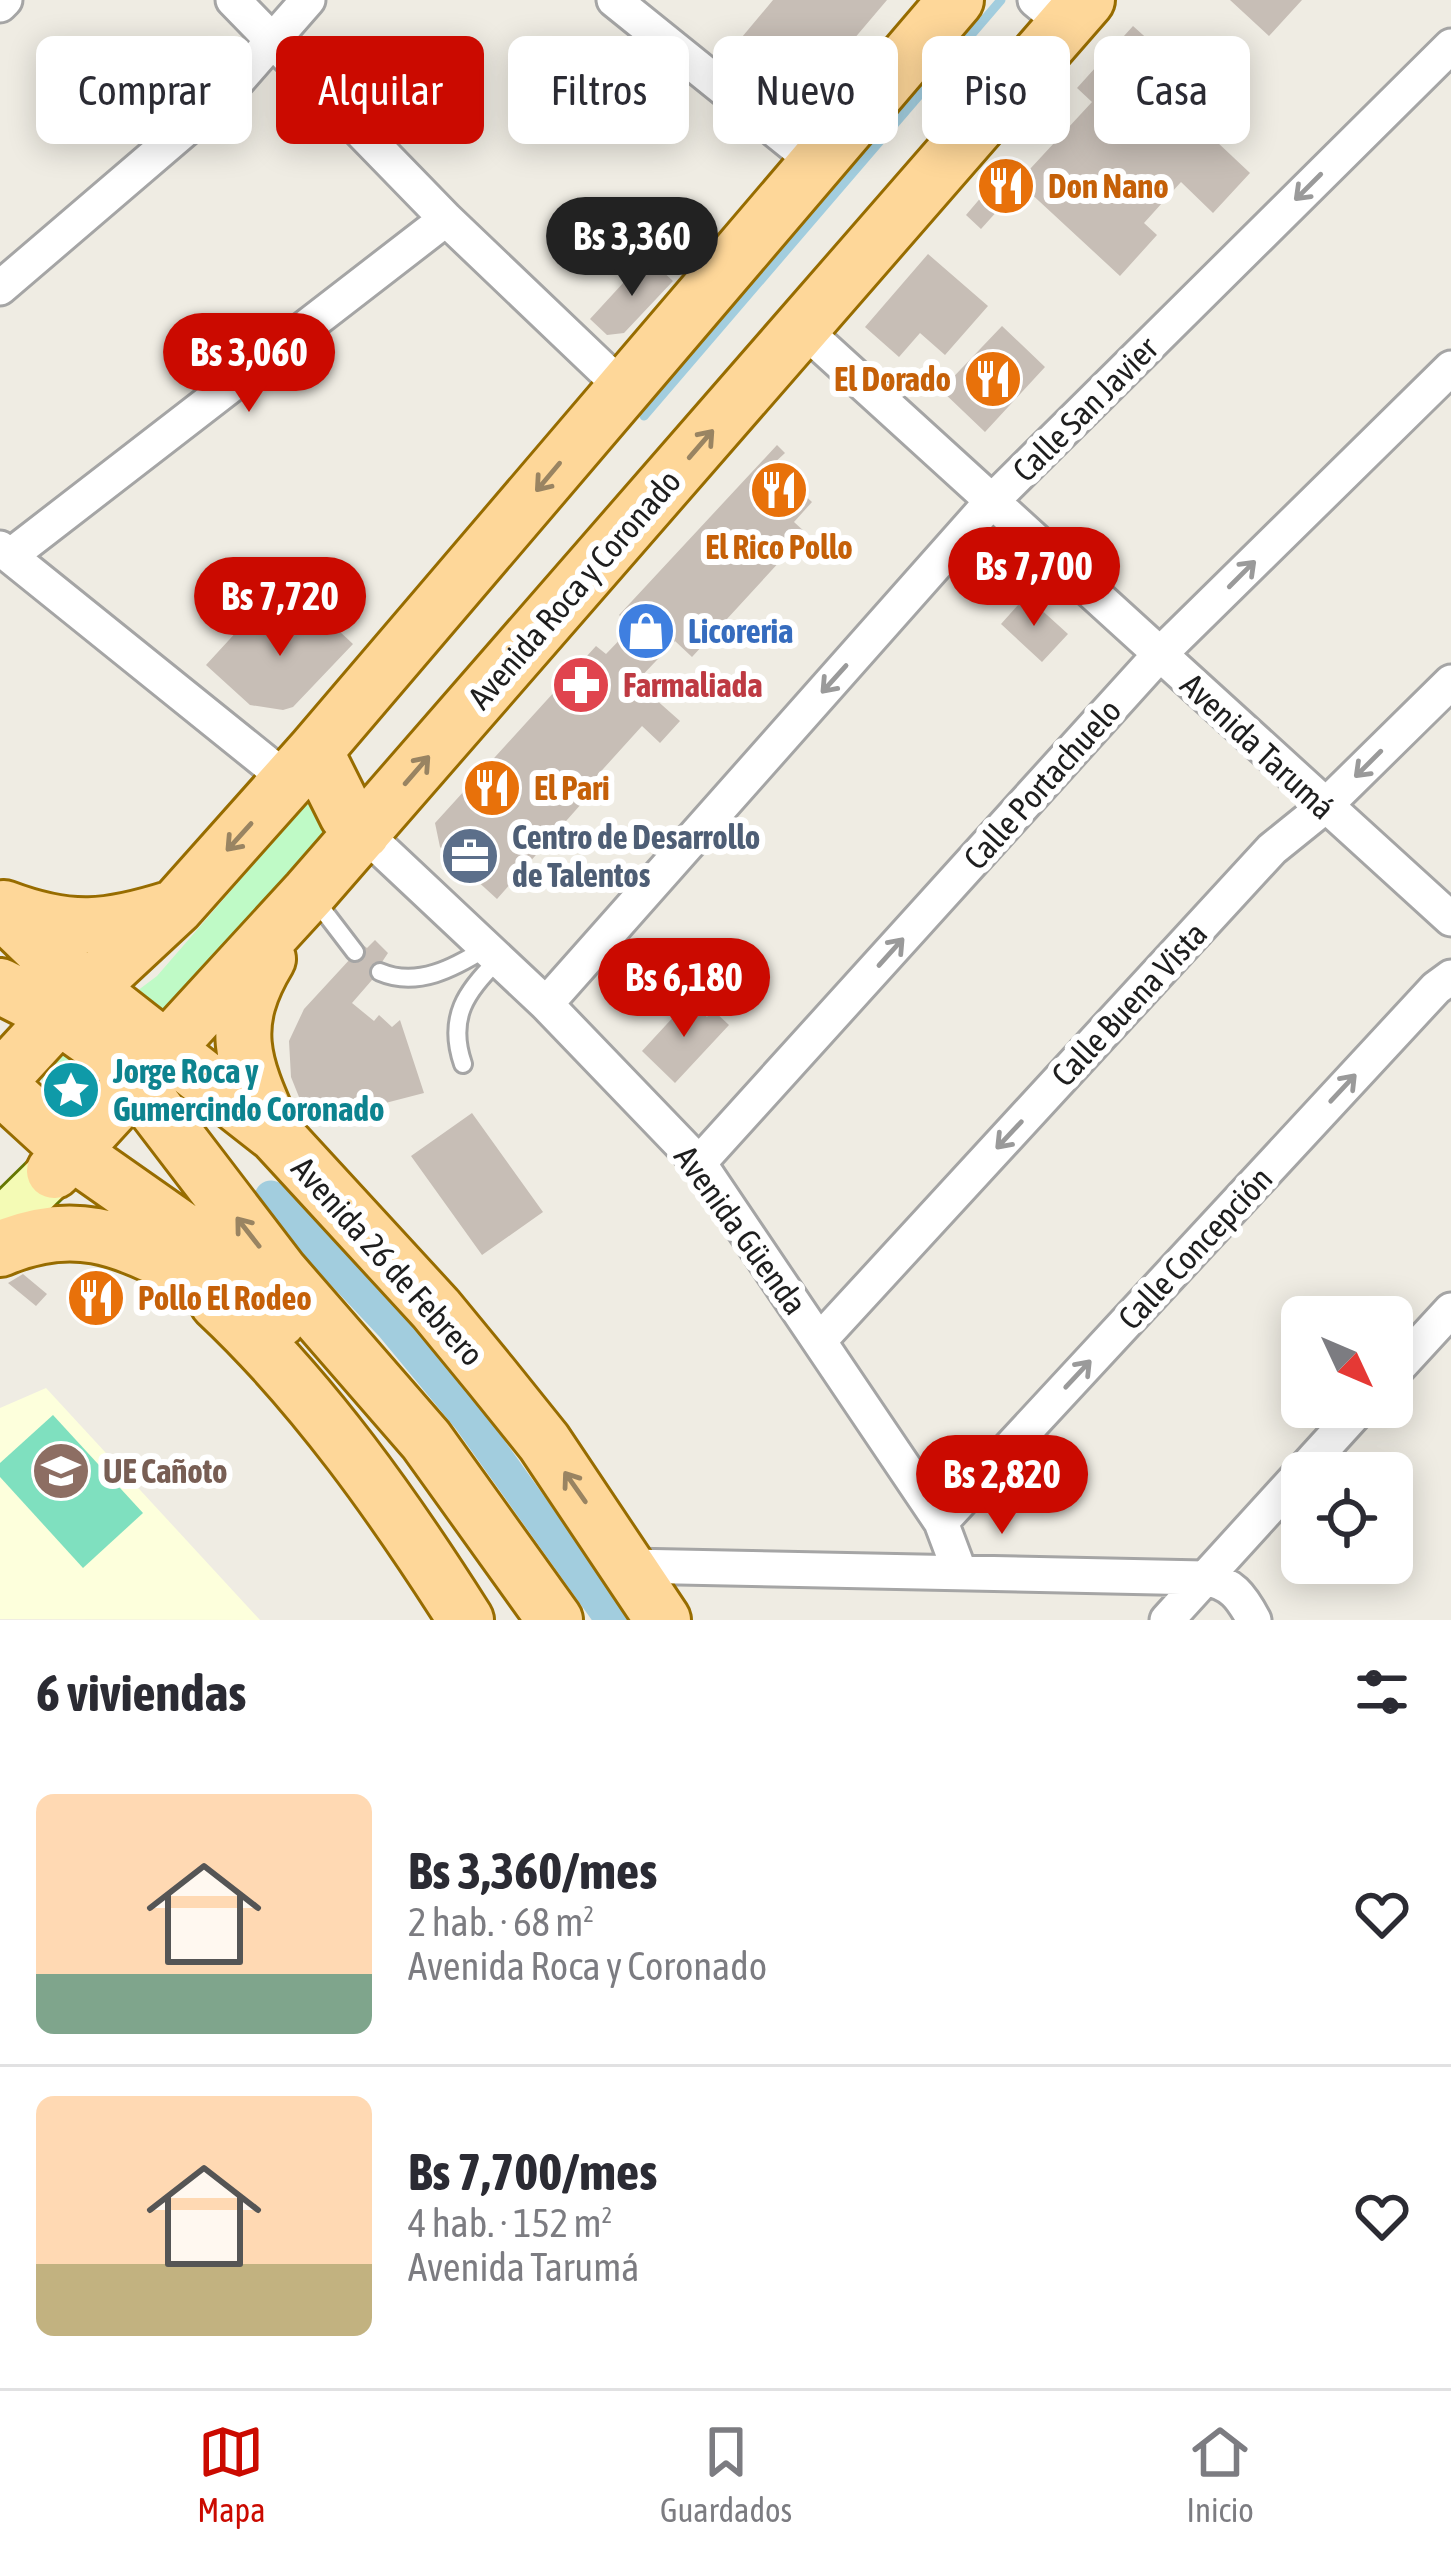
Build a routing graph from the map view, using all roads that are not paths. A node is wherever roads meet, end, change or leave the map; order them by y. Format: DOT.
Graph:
graph roads {
  1 [pos="233,0"];
  2 [pos="308,0"];
  3 [pos="614,0"];
  4 [pos="956,0"];
  5 [pos="1059,9"];
  6 [pos="273,40"];
  7 [pos="1451,46"];
  8 [pos="816,164"];
  9 [pos="446,219"];
  10 [pos="0,288"];
  11 [pos="802,328"];
  12 [pos="1451,368"];
  13 [pos="623,388"];
  14 [pos="992,501"];
  15 [pos="5,552"];
  16 [pos="1160,655"];
  17 [pos="1451,682"];
  18 [pos="302,766"];
  19 [pos="1324,807"];
  20 [pos="363,832"];
  21 [pos="305,897"];
  22 [pos="0,908"];
  23 [pos="176,908"];
  24 [pos="1451,919"];
  25 [pos="355,952"];
  26 [pos="492,954"];
  27 [pos="380,972"];
  28 [pos="1451,977"];
  29 [pos="0,986"];
  30 [pos="74,1002"];
  31 [pos="546,1004"];
  32 [pos="463,1064"];
  33 [pos="153,1066"];
  34 [pos="0,1083"];
  35 [pos="0,1124"];
  36 [pos="275,1136"];
  37 [pos="63,1162"];
  38 [pos="699,1163"];
  39 [pos="0,1224"];
  40 [pos="0,1249"];
  41 [pos="186,1272"];
  42 [pos="1451,1310"];
  43 [pos="820,1340"];
  44 [pos="1413,1351"];
  45 [pos="1342,1428"];
  46 [pos="941,1522"];
  47 [pos="959,1570"];
  48 [pos="1204,1578"];
  49 [pos="649,1597"];
  50 [pos="466,1620"];
  51 [pos="511,1620"];
  52 [pos="555,1620"];
  53 [pos="1167,1620"];
  54 [pos="1254,1620"];
  1 -- 6 [label="street"];
  2 -- 6 [label="street"];
  3 -- 8 [label="street"];
  4 -- 8 [label="main road"];
  5 -- 11 [label="main road, Avenida Roca y Coronado"];
  6 -- 9 [label="street"];
  6 -- 10 [label="street"];
  7 -- 14 [label="street, Calle San Javier, one-way"];
  8 -- 13 [label="main road"];
  9 -- 13 [label="street"];
  9 -- 15 [label="street"];
  11 -- 14 [label="street, Avenida Tarumá"];
  20 -- 11 [label="main road, Avenida Roca y Coronado, one-way"];
  16 -- 12 [label="street, Calle Portachuelo, one-way"];
  13 -- 18 [label="main road, one-way"];
  14 -- 16 [label="street, Avenida Tarumá"];
  14 -- 31 [label="street, Calle San Javier, one-way"];
  15 -- 18 [label="street"];
  16 -- 19 [label="street, Avenida Tarumá"];
  38 -- 16 [label="street, Calle Portachuelo, one-way"];
  17 -- 19 [label="street, Calle Buena Vista, one-way"];
  18 -- 20 [label="main road"];
  18 -- 23 [label="main road, one-way"];
  19 -- 24 [label="street, Avenida Tarumá"];
  19 -- 43 [label="street, Calle Buena Vista, one-way"];
  20 -- 21 [label="main road, Avenida Roca y Coronado"];
  20 -- 26 [label="street, Avenida Güenda"];
  21 -- 25 [label="lane"];
  21 -- 33 [label="main road, Avenida Roca y Coronado"];
  21 -- 36 [label="main road"];
  22 -- 23 [label="main road"];
  22 -- 30 [label="main road, Avenida 26 de Febrero"];
  23 -- 30 [label="main road"];
  26 -- 27 [label="lane"];
  26 -- 31 [label="street, Avenida Güenda"];
  26 -- 32 [label="lane"];
  46 -- 28 [label="street, Calle Concepción, one-way"];
  29 -- 30 [label="main road, Avenida 26 de Febrero"];
  30 -- 33 [label="main road, Avenida 26 de Febrero"];
  30 -- 34 [label="main road"];
  31 -- 38 [label="street, Avenida Güenda"];
  33 -- 36 [label="main road, Avenida 26 de Febrero"];
  33 -- 37 [label="main road, Avenida Roca y Coronado"];
  52 -- 33 [label="main road, Avenida 26 de Febrero, one-way"];
  34 -- 37 [label="main road"];
  35 -- 37 [label="main road"];
  49 -- 36 [label="main road, Avenida 26 de Febrero, one-way"];
  37 -- 39 [label="main road"];
  37 -- 41 [label="main road"];
  37 -- 51 [label="main road"];
  38 -- 43 [label="street, Avenida Güenda"];
  40 -- 41 [label="main road"];
  41 -- 50 [label="main road"];
  42 -- 44 [label="street"];
  43 -- 46 [label="street, Avenida Güenda"];
  45 -- 48 [label="street"];
  46 -- 47 [label="street, Avenida Güenda"];
  47 -- 48 [label="street"];
  47 -- 49 [label="street"];
  48 -- 53 [label="street"];
  48 -- 54 [label="street"];
}
